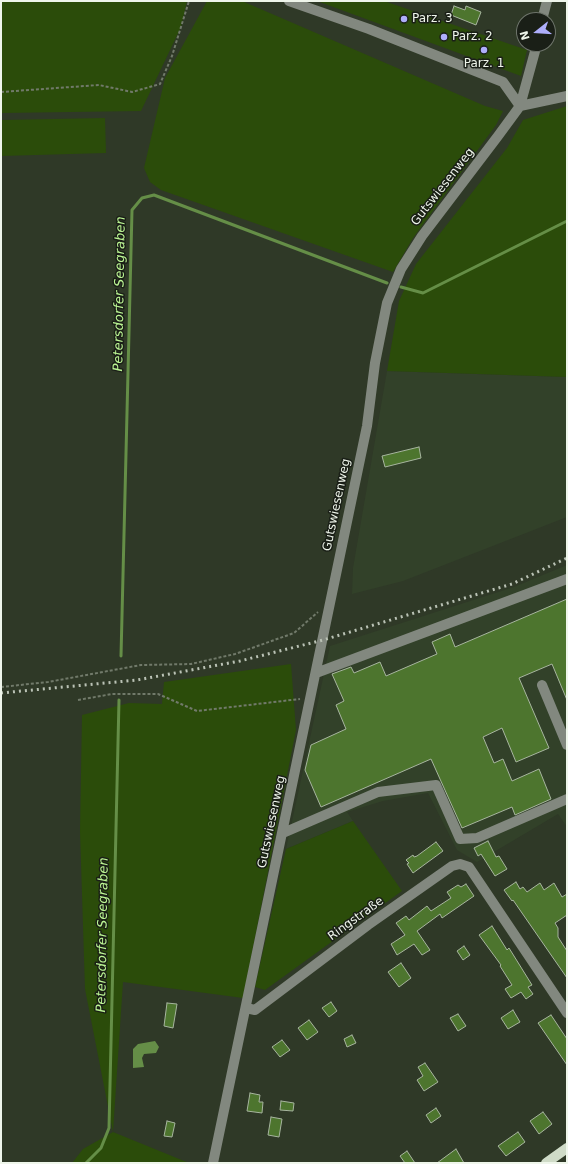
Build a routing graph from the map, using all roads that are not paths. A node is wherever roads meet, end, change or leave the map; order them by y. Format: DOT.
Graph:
graph roads {
  1 [pos="289,1"];
  2 [pos="547,1"];
  3 [pos="544,12"];
  4 [pos="535,52"];
  5 [pos="567,96"];
  6 [pos="520,106"];
  7 [pos="567,579"];
  8 [pos="316,673"];
  9 [pos="542,685"];
  10 [pos="567,745"];
  11 [pos="567,799"];
  12 [pos="283,832"];
  13 [pos="246,1008"];
  14 [pos="567,1013"];
  15 [pos="567,1148"];
  16 [pos="213,1163"];
  17 [pos="546,1163"];
  1 -- 6 [label="street"];
  2 -- 3 [label="street"];
  4 -- 6 [label="street, Gutswiesenweg"];
  5 -- 6 [label="street"];
  6 -- 8 [label="street, Gutswiesenweg"];
  7 -- 8 [label="street"];
  8 -- 12 [label="street, Gutswiesenweg"];
  9 -- 10 [label="street"];
  11 -- 12 [label="street"];
  12 -- 13 [label="street, Gutswiesenweg"];
  13 -- 14 [label="street, Ringstraße"];
  13 -- 16 [label="street"];
  15 -- 17 [label="main road"];
}
